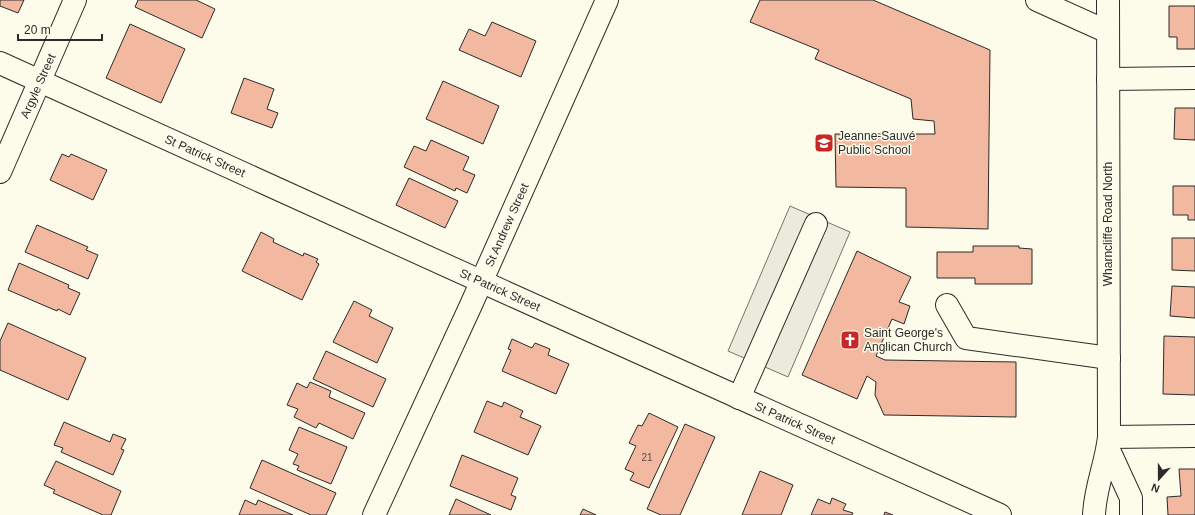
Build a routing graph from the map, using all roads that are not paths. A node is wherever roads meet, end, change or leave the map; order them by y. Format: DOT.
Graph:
graph roads {
  1 [pos="75,0"];
  2 [pos="607,0"];
  3 [pos="1037,0"];
  4 [pos="1108,0"];
  5 [pos="1108,32"];
  6 [pos="0,63"];
  7 [pos="1195,78"];
  8 [pos="1108,79"];
  9 [pos="41,81"];
  10 [pos="0,172"];
  11 [pos="816,224"];
  12 [pos="481,282"];
  13 [pos="947,305"];
  14 [pos="1109,358"];
  15 [pos="739,398"];
  16 [pos="1195,436"];
  17 [pos="1108,443"];
  18 [pos="374,515"];
  19 [pos="1000,515"];
  20 [pos="1094,515"];
  21 [pos="1131,515"];
  1 -- 9 [label="street, Argyle Street"];
  2 -- 12 [label="street, St Andrew Street"];
  3 -- 5 [label="street"];
  4 -- 5 [label="street, Wharncliffe Road North"];
  5 -- 8 [label="street, Wharncliffe Road North"];
  6 -- 9 [label="street, St Patrick Street"];
  7 -- 8 [label="street"];
  8 -- 14 [label="street, Wharncliffe Road North"];
  9 -- 10 [label="street, Argyle Street"];
  9 -- 12 [label="street, St Patrick Street"];
  11 -- 15 [label="street"];
  12 -- 15 [label="street, St Patrick Street"];
  12 -- 18 [label="street, St Andrew Street"];
  13 -- 14 [label="street"];
  14 -- 17 [label="street, Wharncliffe Road North"];
  15 -- 19 [label="street, St Patrick Street"];
  16 -- 17 [label="street"];
  17 -- 20 [label="street, Wharncliffe Road North"];
  17 -- 21 [label="street, Wharncliffe Road North"];
}
